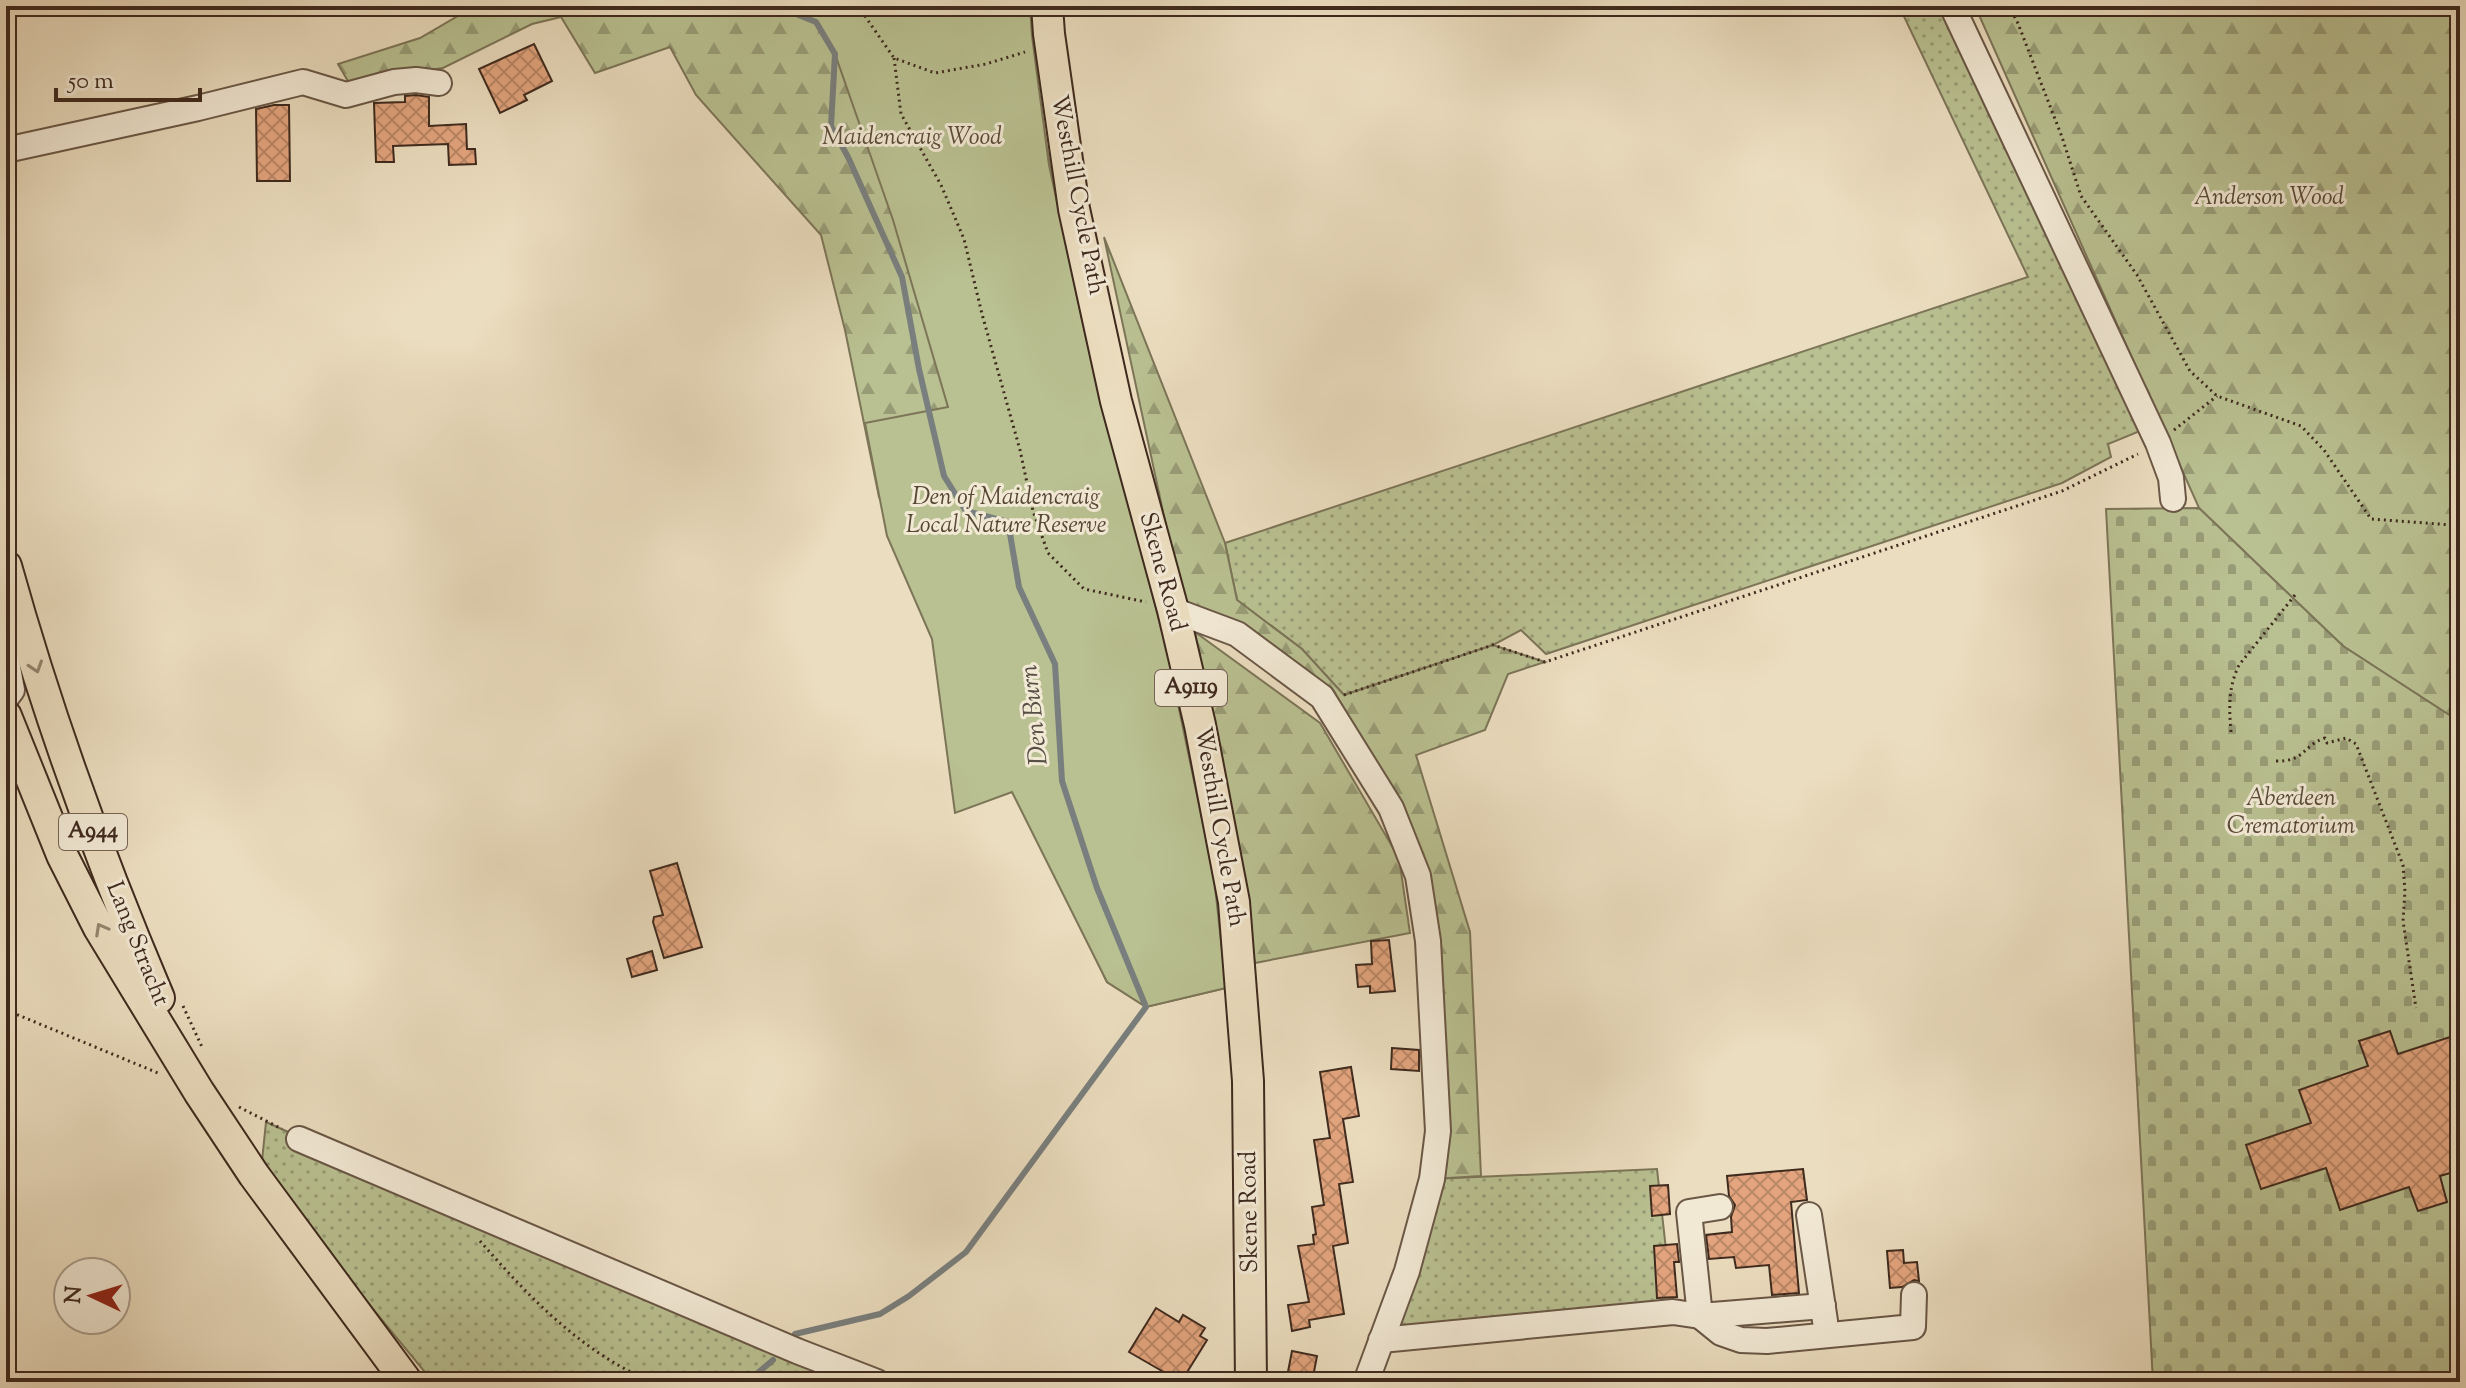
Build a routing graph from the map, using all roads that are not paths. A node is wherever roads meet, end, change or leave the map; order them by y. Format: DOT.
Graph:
graph roads {
  1 [pos="1047,6"];
  2 [pos="1952,6"];
  3 [pos="439,83"];
  4 [pos="6,150"];
  5 [pos="2173,499"];
  6 [pos="6,566"];
  7 [pos="1164,607"];
  8 [pos="6,655"];
  9 [pos="6,698"];
  10 [pos="6,716"];
  11 [pos="199,1092"];
  12 [pos="299,1139"];
  13 [pos="1720,1207"];
  14 [pos="1809,1215"];
  15 [pos="1914,1295"];
  16 [pos="1823,1306"];
  17 [pos="1700,1316"];
  18 [pos="1827,1336"];
  19 [pos="1381,1340"];
  20 [pos="407,1382"];
  21 [pos="877,1382"];
  22 [pos="1251,1382"];
  23 [pos="1366,1382"];
  1 -- 7 [label="main road, Skene Road / A9119"];
  2 -- 5 [label="street"];
  3 -- 4 [label="street"];
  6 -- 11 [label="main road, Lang Stracht / A944, one-way"];
  7 -- 19 [label="street"];
  7 -- 22 [label="main road, Skene Road / A9119"];
  8 -- 9 [label="street"];
  11 -- 10 [label="main road, Lang Stracht / A944, one-way"];
  11 -- 20 [label="main road, Lang Stracht / A944"];
  12 -- 21 [label="street"];
  13 -- 17 [label="street"];
  14 -- 16 [label="street"];
  15 -- 18 [label="street"];
  16 -- 17 [label="street"];
  16 -- 18 [label="street"];
  17 -- 18 [label="street"];
  17 -- 19 [label="street"];
  19 -- 23 [label="street"];
}
